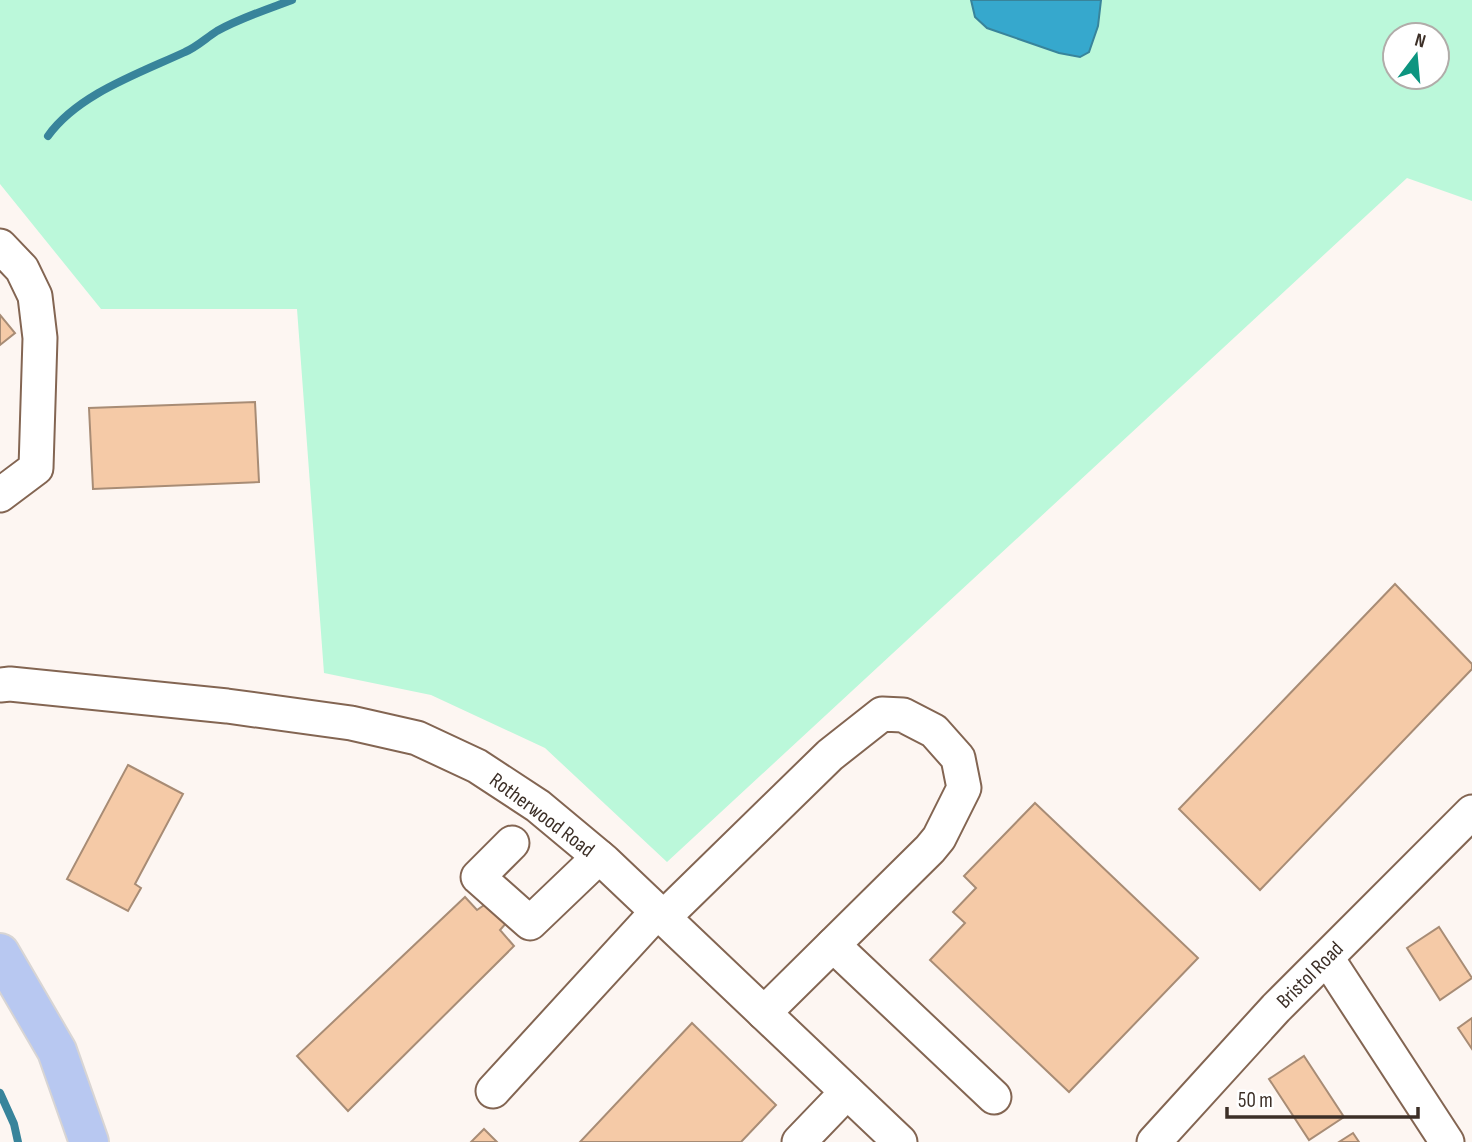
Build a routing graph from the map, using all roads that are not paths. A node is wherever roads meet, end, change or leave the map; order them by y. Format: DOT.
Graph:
graph roads {
  1 [pos="0,246"];
  2 [pos="0,495"];
  3 [pos="0,685"];
  4 [pos="1472,812"];
  5 [pos="512,843"];
  6 [pos="599,858"];
  7 [pos="660,915"];
  8 [pos="833,945"];
  9 [pos="0,953"];
  10 [pos="1328,958"];
  11 [pos="764,1013"];
  12 [pos="493,1091"];
  13 [pos="847,1092"];
  14 [pos="994,1097"];
  15 [pos="89,1142"];
  16 [pos="799,1142"];
  17 [pos="900,1142"];
  18 [pos="1154,1142"];
  19 [pos="1447,1142"];
  1 -- 2 [label="street"];
  3 -- 6 [label="street, Rotherwood Road"];
  4 -- 10 [label="street, Bristol Road"];
  5 -- 6 [label="street"];
  6 -- 7 [label="street, Rotherwood Road"];
  7 -- 8 [label="street"];
  7 -- 11 [label="street, Rotherwood Road"];
  7 -- 12 [label="street"];
  8 -- 11 [label="street"];
  8 -- 14 [label="street"];
  9 -- 15 [label="main road"];
  10 -- 18 [label="street, Bristol Road"];
  10 -- 19 [label="street"];
  11 -- 13 [label="street, Rotherwood Road"];
  13 -- 16 [label="street"];
  13 -- 17 [label="street, Rotherwood Road"];
}
